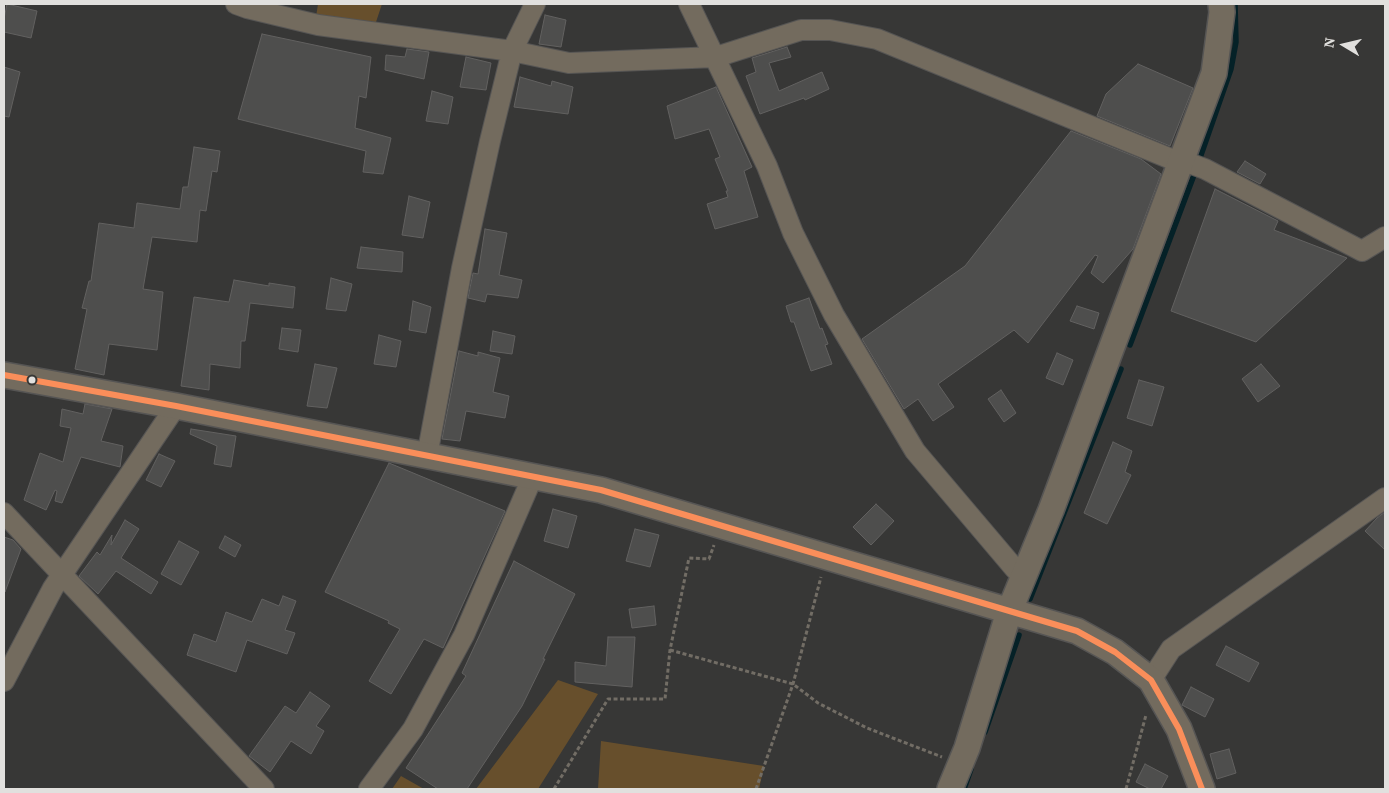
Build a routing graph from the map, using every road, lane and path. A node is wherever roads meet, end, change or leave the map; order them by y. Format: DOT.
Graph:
graph roads {
  1 [pos="236,4"];
  2 [pos="535,4"];
  3 [pos="689,4"];
  4 [pos="1221,4"];
  5 [pos="512,51"];
  6 [pos="716,57"];
  7 [pos="1192,165"];
  8 [pos="1385,239"];
  9 [pos="4,375"];
  10 [pos="176,406"];
  11 [pos="427,456"];
  12 [pos="533,476"];
  13 [pos="1385,498"];
  14 [pos="4,513"];
  15 [pos="721,526"];
  16 [pos="826,557"];
  17 [pos="62,575"];
  18 [pos="1023,576"];
  19 [pos="1009,612"];
  20 [pos="670,650"];
  21 [pos="1151,680"];
  22 [pos="4,681"];
  23 [pos="793,684"];
  24 [pos="961,764"];
  25 [pos="264,789"];
  26 [pos="369,789"];
  27 [pos="554,789"];
  28 [pos="756,789"];
  29 [pos="950,789"];
  30 [pos="1126,789"];
  31 [pos="1202,789"];
  1 -- 5 [label="street"];
  2 -- 5 [label="street"];
  3 -- 6 [label="street"];
  4 -- 7 [label="street"];
  5 -- 6 [label="street"];
  5 -- 11 [label="street"];
  6 -- 7 [label="street"];
  6 -- 18 [label="street"];
  7 -- 8 [label="street"];
  7 -- 18 [label="street"];
  9 -- 10 [label="street"];
  10 -- 11 [label="street"];
  10 -- 17 [label="street"];
  11 -- 12 [label="street"];
  12 -- 15 [label="street"];
  12 -- 26 [label="street"];
  13 -- 21 [label="street"];
  14 -- 17 [label="street"];
  15 -- 16 [label="street"];
  15 -- 20 [label="path"];
  16 -- 19 [label="street"];
  16 -- 23 [label="path"];
  17 -- 22 [label="street"];
  17 -- 25 [label="street"];
  18 -- 19 [label="street"];
  19 -- 21 [label="street"];
  19 -- 24 [label="street"];
  20 -- 23 [label="path"];
  20 -- 27 [label="path"];
  21 -- 30 [label="path"];
  21 -- 31 [label="street"];
  23 -- 24 [label="path"];
  23 -- 28 [label="path"];
  24 -- 29 [label="street"];
}
